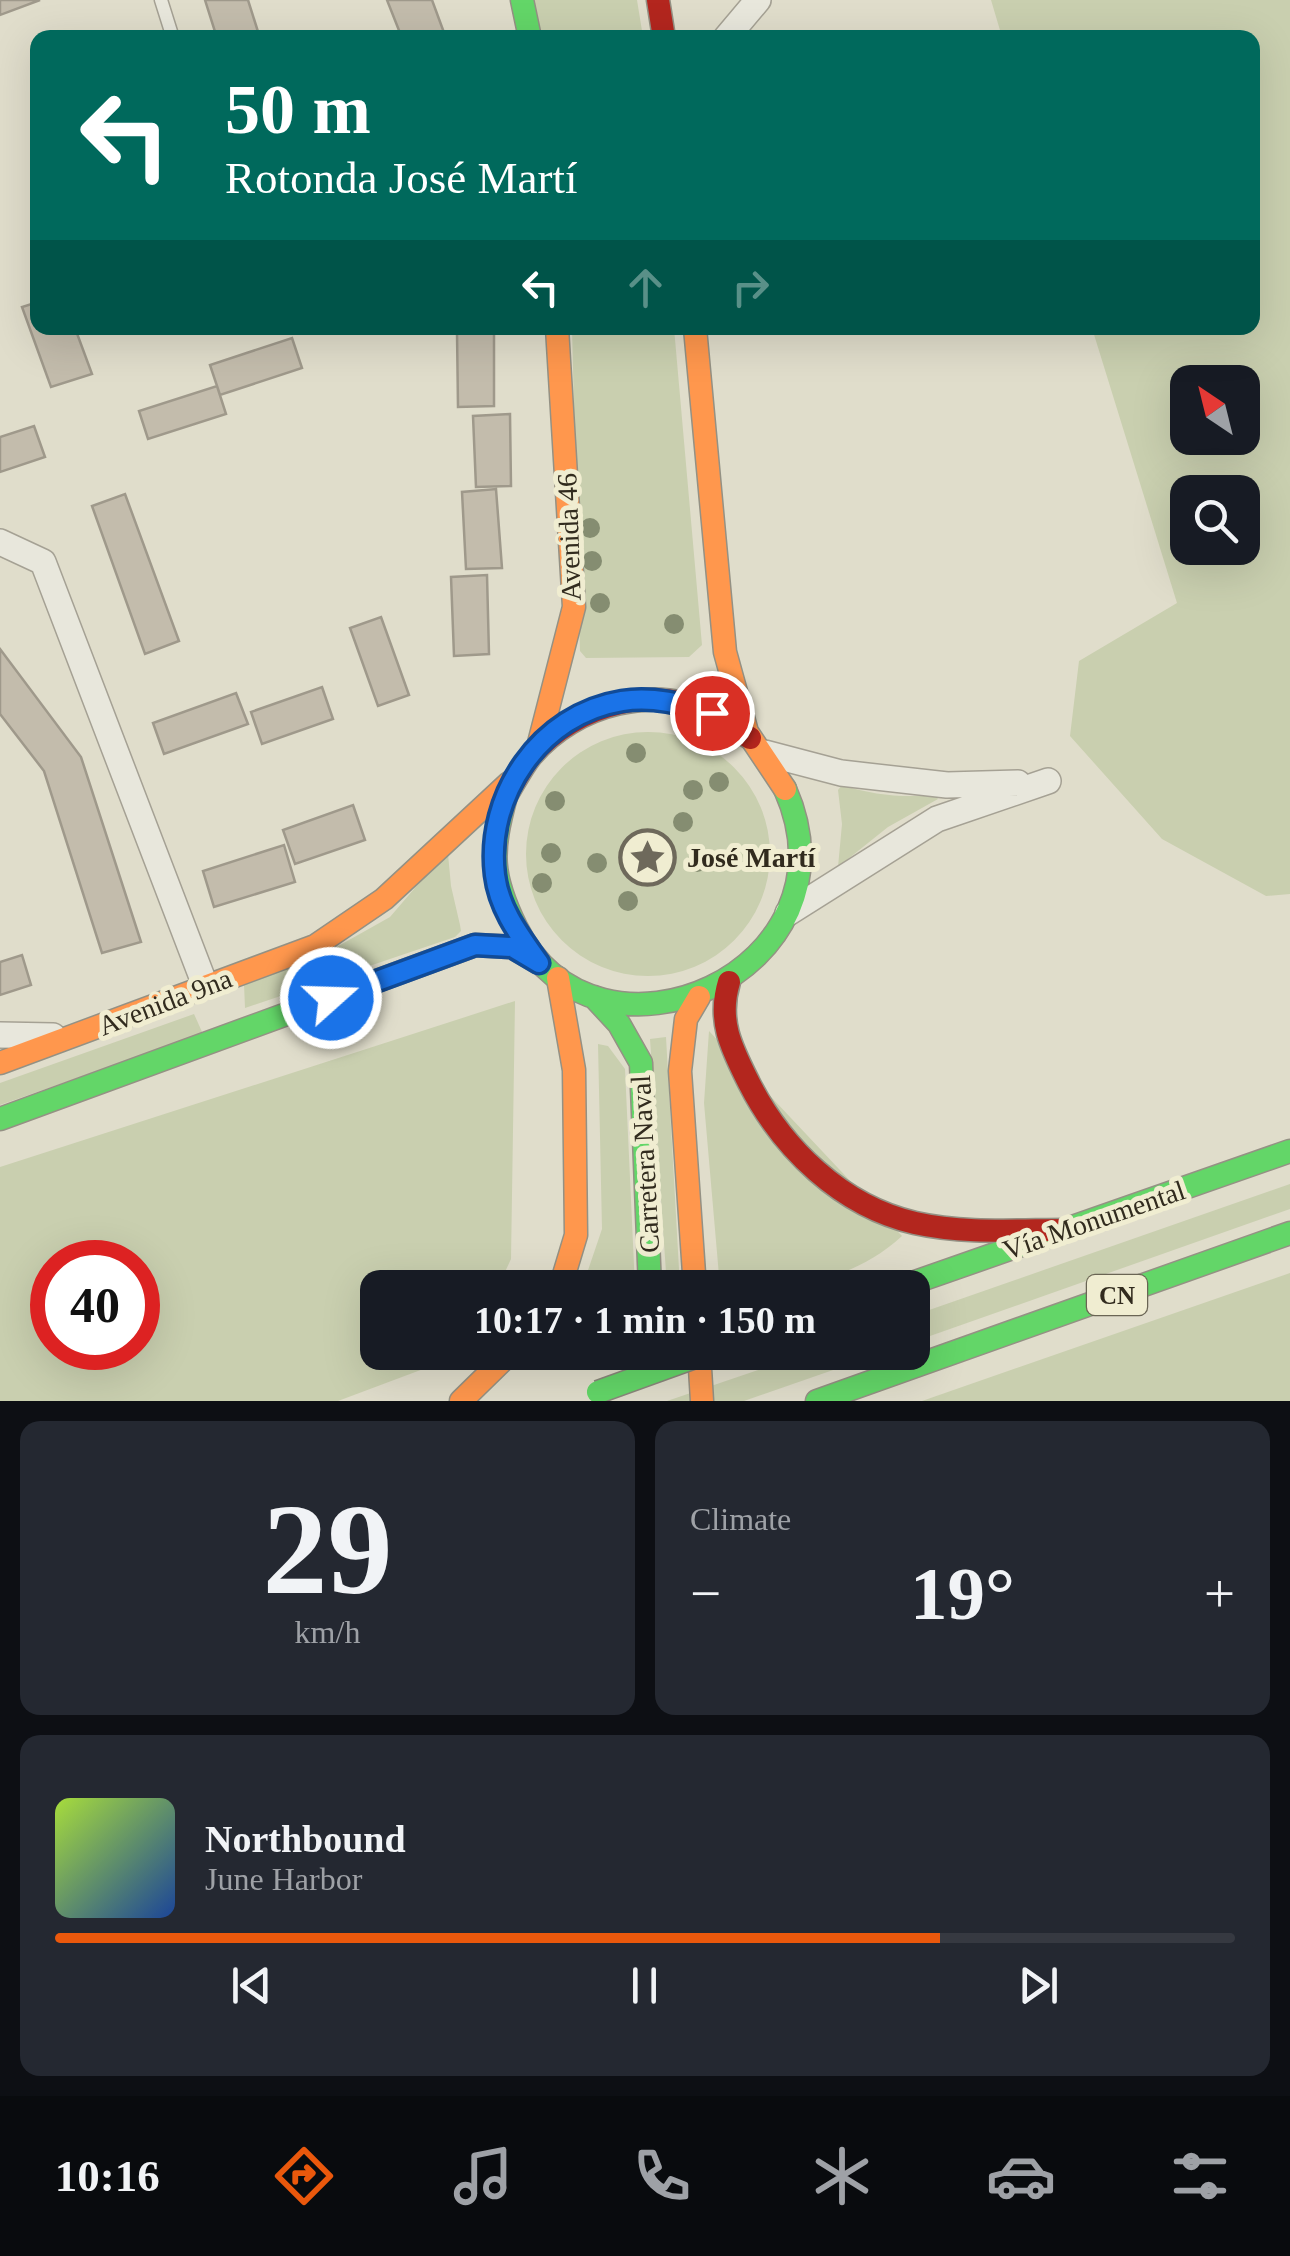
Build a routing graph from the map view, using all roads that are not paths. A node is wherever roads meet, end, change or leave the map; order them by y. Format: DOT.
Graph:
graph roads {
  1 [pos="161,0"];
  2 [pos="522,0"];
  3 [pos="658,0"];
  4 [pos="758,0"];
  5 [pos="170,30"];
  6 [pos="528,30"];
  7 [pos="663,30"];
  8 [pos="733,30"];
  9 [pos="557,335"];
  10 [pos="697,335"];
  11 [pos="0,542"];
  12 [pos="539,743"];
  13 [pos="758,746"];
  14 [pos="511,782"];
  15 [pos="788,913"];
  16 [pos="548,970"];
  17 [pos="730,982"];
  18 [pos="594,997"];
  19 [pos="699,997"];
  20 [pos="214,1011"];
  21 [pos="0,1035"];
  22 [pos="73,1037"];
  23 [pos="0,1063"];
  24 [pos="0,1119"];
  25 [pos="1290,1151"];
  26 [pos="1068,1230"];
  27 [pos="1290,1234"];
  28 [pos="565,1270"];
  29 [pos="649,1270"];
  30 [pos="694,1270"];
  31 [pos="930,1277"];
  32 [pos="944,1356"];
  33 [pos="493,1370"];
  34 [pos="655,1370"];
  35 [pos="659,1370"];
  36 [pos="700,1370"];
  37 [pos="462,1401"];
  38 [pos="571,1401"];
  39 [pos="656,1401"];
  40 [pos="702,1401"];
  41 [pos="817,1401"];
  42 [pos="887,1401"];
  1 -- 5 [label="lane"];
  2 -- 6 [label="main road"];
  3 -- 7 [label="main road"];
  4 -- 8 [label="street"];
  9 -- 12 [label="main road, Avenida 46"];
  10 -- 13 [label="main road"];
  11 -- 20 [label="street"];
  12 -- 13 [label="main road"];
  12 -- 14 [label="main road"];
  13 -- 15 [label="main road"];
  13 -- 15 [label="street"];
  14 -- 16 [label="main road"];
  14 -- 20 [label="main road, Avenida 9na"];
  15 -- 17 [label="main road"];
  16 -- 18 [label="main road"];
  16 -- 20 [label="main road, Avenida 9na"];
  16 -- 28 [label="main road"];
  17 -- 19 [label="main road"];
  17 -- 26 [label="main road"];
  18 -- 19 [label="main road"];
  18 -- 29 [label="main road, Carretera Naval"];
  19 -- 30 [label="main road, Carretera Naval"];
  20 -- 22 [label="main road, Avenida 9na"];
  20 -- 24 [label="main road, Avenida 9na"];
  21 -- 22 [label="street"];
  22 -- 23 [label="main road, Avenida 9na"];
  25 -- 26 [label="main road, Vía Monumental"];
  26 -- 31 [label="main road, Vía Monumental"];
  27 -- 32 [label="main road, CN"];
  32 -- 41 [label="main road, CN"];
  32 -- 42 [label="main road"];
  33 -- 37 [label="main road"];
  34 -- 39 [label="main road"];
  35 -- 38 [label="main road, bridge"];
  36 -- 40 [label="main road"];
}
